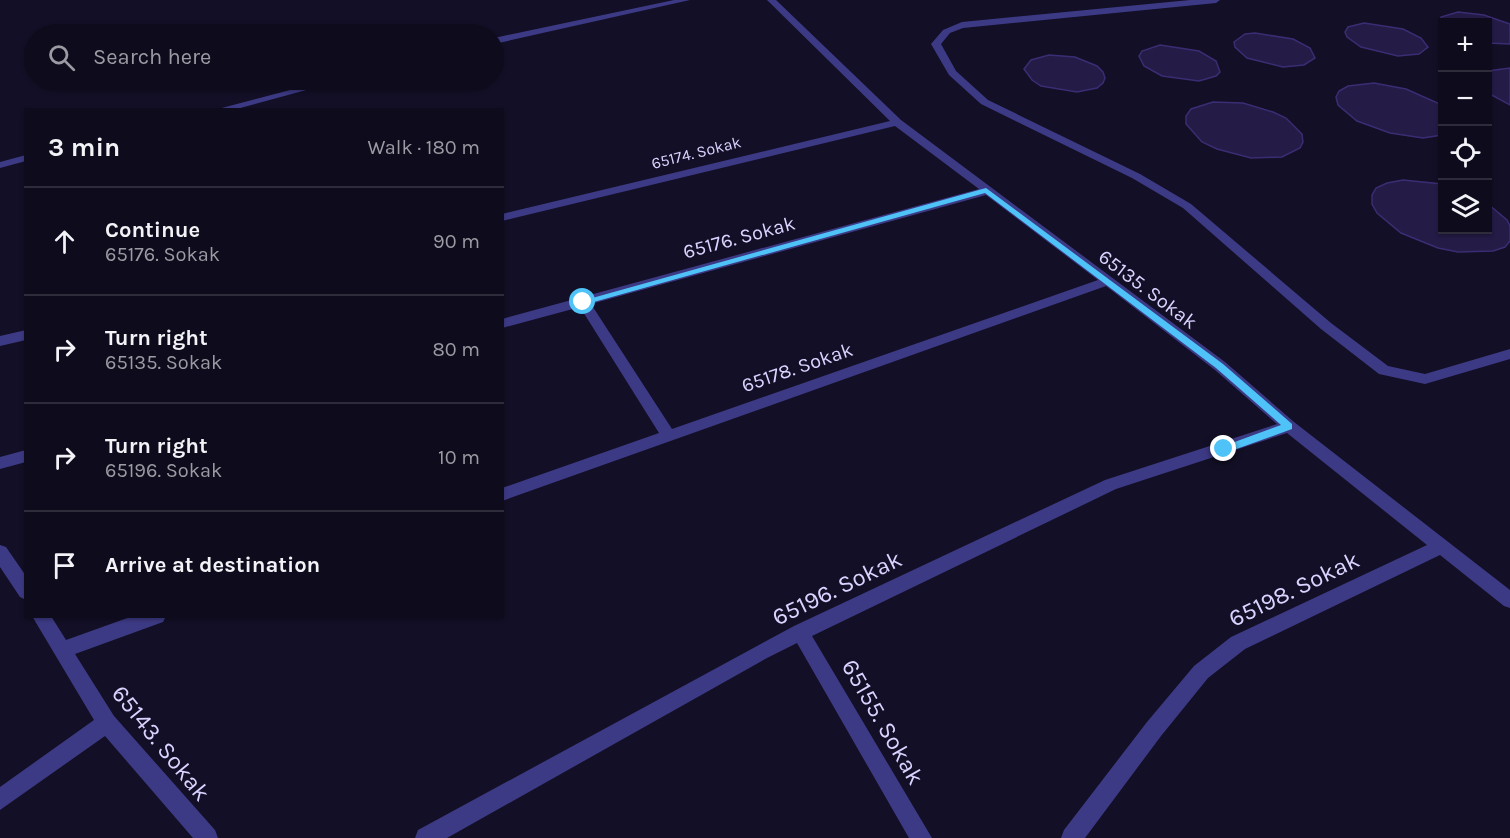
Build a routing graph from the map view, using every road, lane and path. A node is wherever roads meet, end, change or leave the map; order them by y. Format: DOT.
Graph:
graph roads {
  1 [pos="686,0"];
  2 [pos="771,0"];
  3 [pos="1216,0"];
  4 [pos="646,3"];
  5 [pos="504,38"];
  6 [pos="298,90"];
  7 [pos="227,108"];
  8 [pos="897,122"];
  9 [pos="24,159"];
  10 [pos="0,165"];
  11 [pos="986,191"];
  12 [pos="504,218"];
  13 [pos="1106,282"];
  14 [pos="583,302"];
  15 [pos="504,323"];
  16 [pos="24,335"];
  17 [pos="0,341"];
  18 [pos="1510,354"];
  19 [pos="1289,426"];
  20 [pos="669,436"];
  21 [pos="24,457"];
  22 [pos="0,463"];
  23 [pos="504,494"];
  24 [pos="1442,546"];
  25 [pos="0,552"];
  26 [pos="24,589"];
  27 [pos="1510,600"];
  28 [pos="42,618"];
  29 [pos="151,618"];
  30 [pos="800,632"];
  31 [pos="63,650"];
  32 [pos="107,723"];
  33 [pos="0,800"];
  34 [pos="207,838"];
  35 [pos="426,838"];
  36 [pos="921,838"];
  37 [pos="1072,838"];
  1 -- 4 [label="street"];
  2 -- 8 [label="street, 65135. Sokak"];
  3 -- 18 [label="street"];
  4 -- 5 [label="street"];
  6 -- 7 [label="street"];
  8 -- 11 [label="street, 65135. Sokak"];
  8 -- 12 [label="street, 65174. Sokak"];
  9 -- 10 [label="street"];
  11 -- 13 [label="street, 65135. Sokak"];
  11 -- 14 [label="street, 65176. Sokak"];
  13 -- 19 [label="street, 65135. Sokak"];
  13 -- 20 [label="street, 65178. Sokak"];
  14 -- 15 [label="street, 65176. Sokak"];
  14 -- 20 [label="street"];
  16 -- 17 [label="street"];
  19 -- 24 [label="street, 65135. Sokak"];
  19 -- 30 [label="street, 65196. Sokak"];
  20 -- 23 [label="street, 65178. Sokak"];
  21 -- 22 [label="street"];
  24 -- 27 [label="street, 65135. Sokak"];
  24 -- 37 [label="street, 65198. Sokak"];
  25 -- 26 [label="street"];
  28 -- 31 [label="street, 65143. Sokak"];
  29 -- 31 [label="street"];
  30 -- 35 [label="street, 65196. Sokak"];
  30 -- 36 [label="street, 65155. Sokak"];
  31 -- 32 [label="street, 65143. Sokak"];
  32 -- 33 [label="street"];
  32 -- 34 [label="street, 65143. Sokak"];
}
